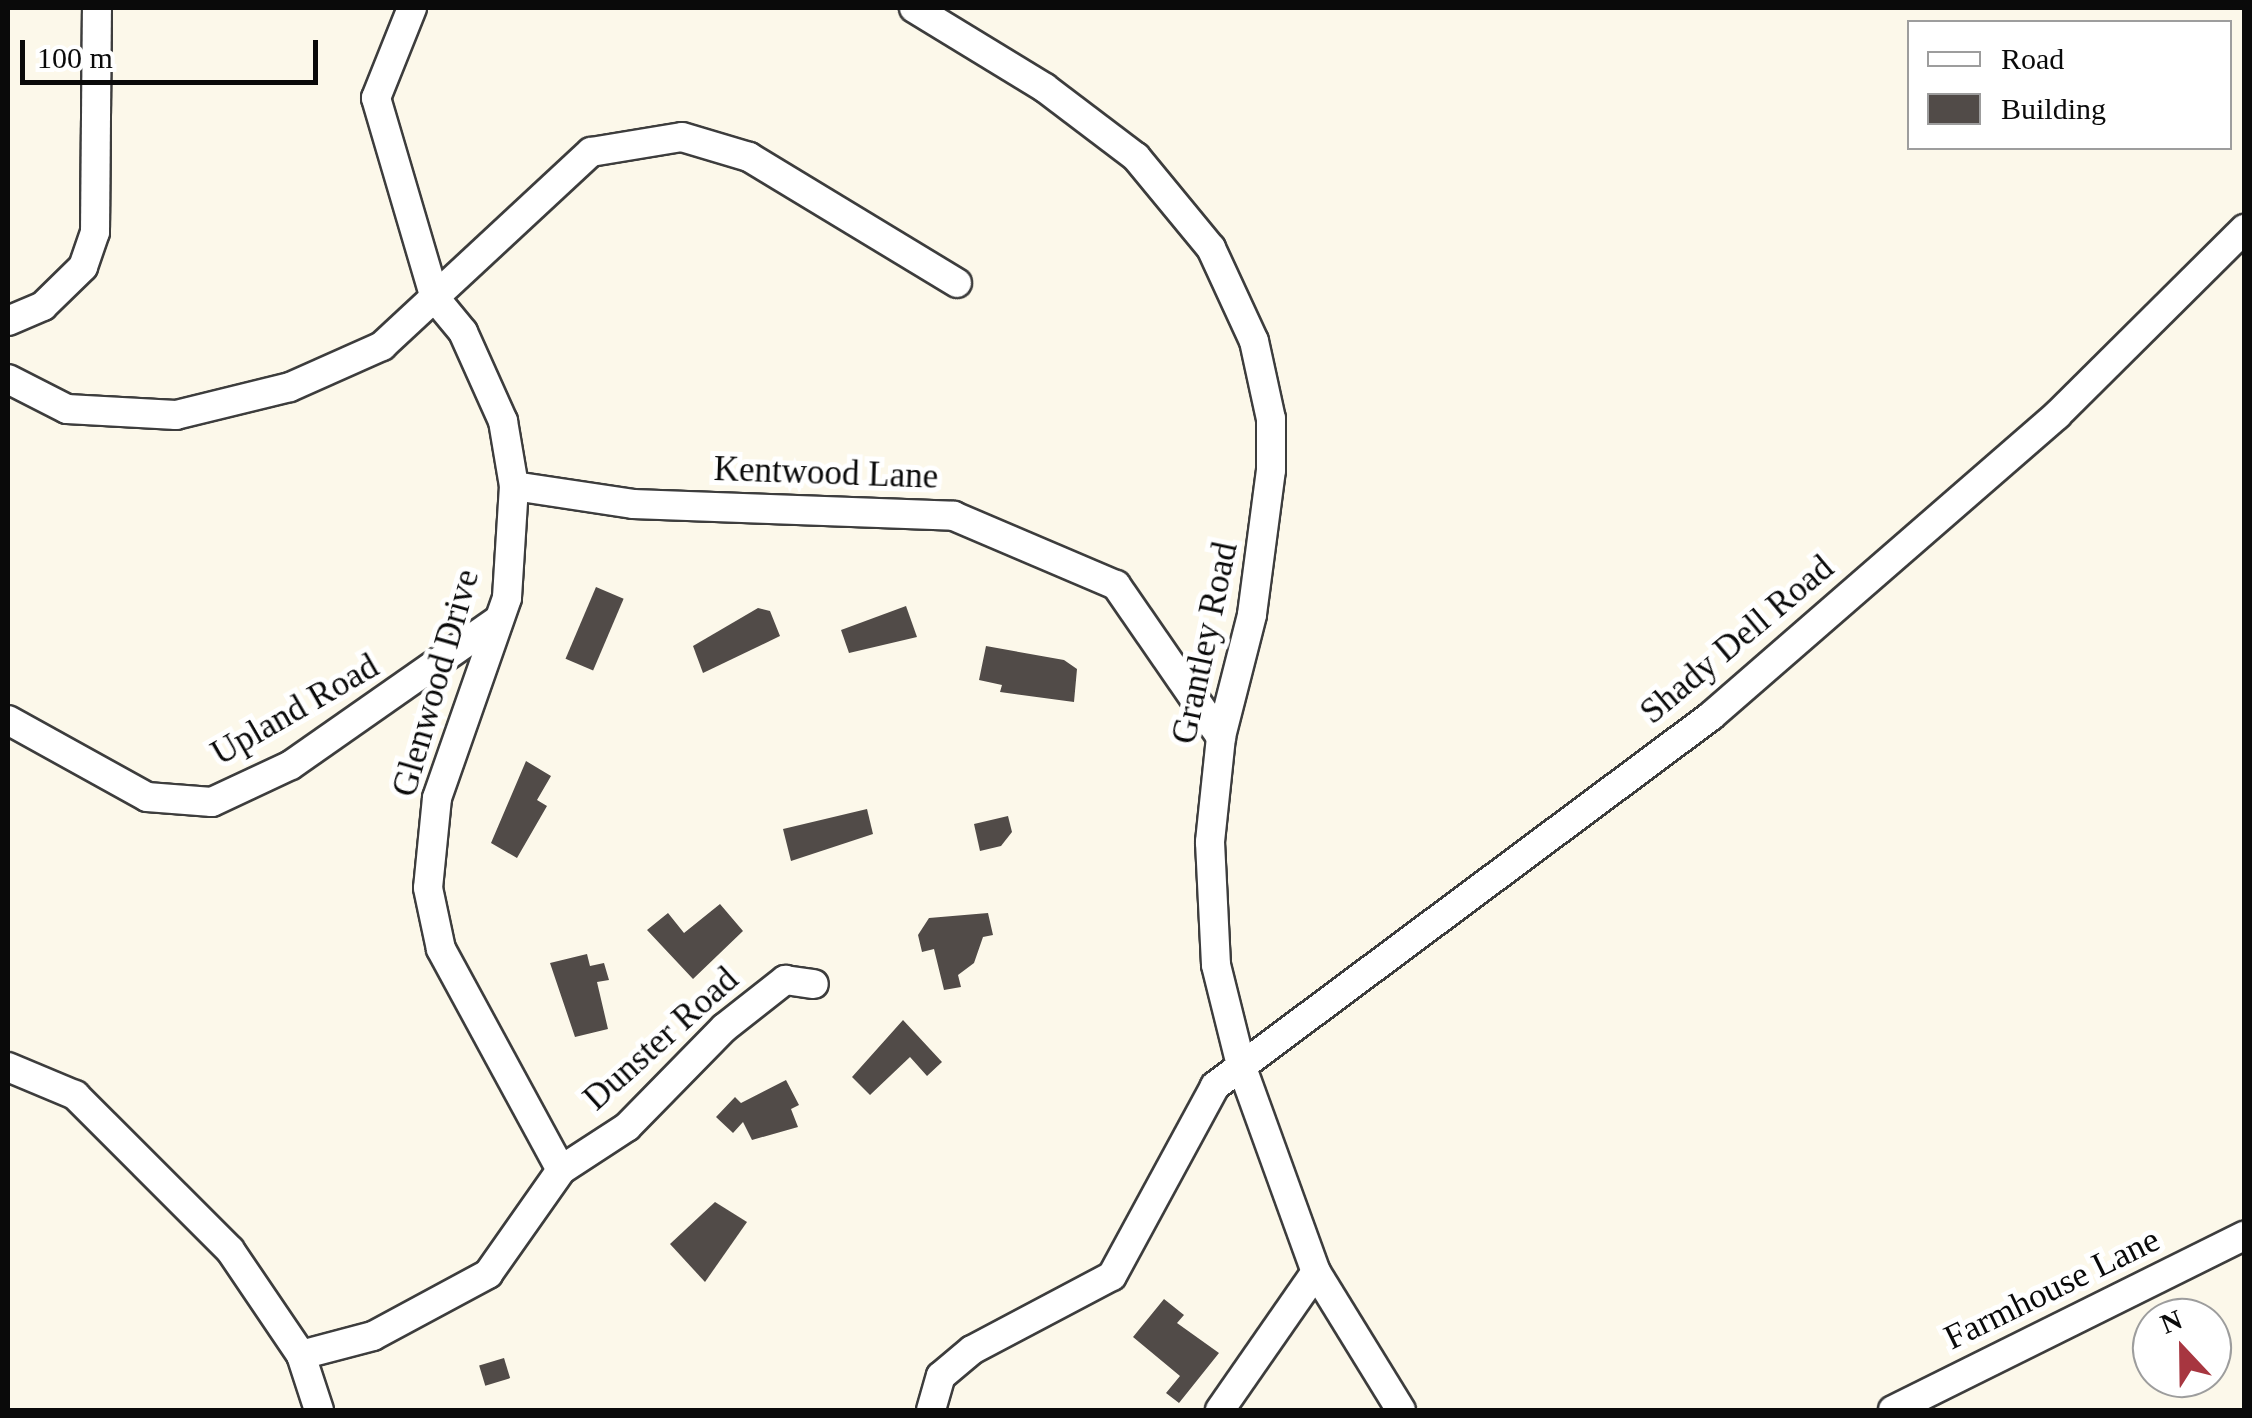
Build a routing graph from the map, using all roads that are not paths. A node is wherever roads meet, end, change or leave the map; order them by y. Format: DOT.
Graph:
graph roads {
  1 [pos="97,8"];
  2 [pos="412,8"];
  3 [pos="914,8"];
  4 [pos="2244,229"];
  5 [pos="957,283"];
  6 [pos="435,298"];
  7 [pos="8,321"];
  8 [pos="8,379"];
  9 [pos="514,486"];
  10 [pos="500,619"];
  11 [pos="8,720"];
  12 [pos="1221,737"];
  13 [pos="814,984"];
  14 [pos="1241,1065"];
  15 [pos="8,1066"];
  16 [pos="561,1170"];
  17 [pos="2244,1236"];
  18 [pos="1316,1272"];
  19 [pos="301,1355"];
  20 [pos="1224,1408"];
  21 [pos="319,1410"];
  22 [pos="931,1410"];
  23 [pos="1400,1410"];
  24 [pos="1893,1410"];
  1 -- 7 [label="street"];
  2 -- 6 [label="street, Glenwood Drive"];
  3 -- 12 [label="street, Grantley Road"];
  4 -- 14 [label="street, Shady Dell Road"];
  5 -- 6 [label="street"];
  6 -- 8 [label="street"];
  6 -- 9 [label="street, Glenwood Drive"];
  9 -- 10 [label="street, Glenwood Drive"];
  9 -- 12 [label="street, Kentwood Lane"];
  10 -- 11 [label="street, Upland Road"];
  10 -- 16 [label="street, Glenwood Drive"];
  12 -- 14 [label="street, Grantley Road"];
  13 -- 16 [label="street, Dunster Road"];
  14 -- 18 [label="street, Grantley Road"];
  14 -- 22 [label="street, Shady Dell Road"];
  15 -- 19 [label="street"];
  16 -- 19 [label="street"];
  17 -- 24 [label="street, Farmhouse Lane"];
  18 -- 20 [label="street"];
  18 -- 23 [label="street, Grantley Road"];
  19 -- 21 [label="street"];
}
